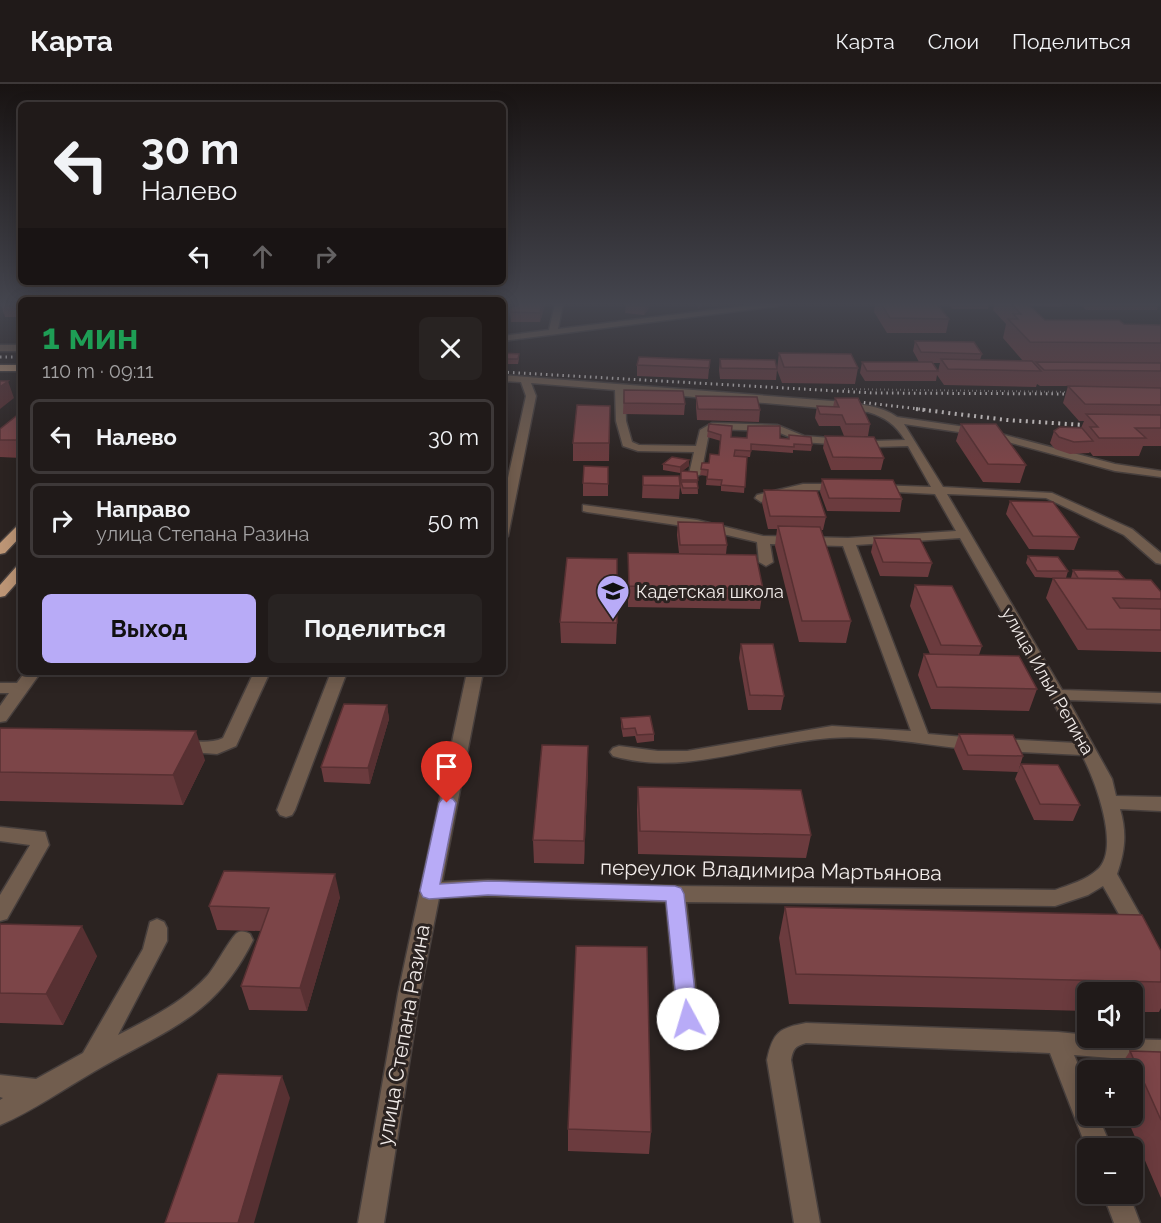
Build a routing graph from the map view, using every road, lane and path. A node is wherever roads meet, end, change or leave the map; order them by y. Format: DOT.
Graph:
graph roads {
  1 [pos="0,368"];
  2 [pos="18,368"];
  3 [pos="506,378"];
  4 [pos="525,379"];
  5 [pos="620,386"];
  6 [pos="834,388"];
  7 [pos="1080,392"];
  8 [pos="894,420"];
  9 [pos="912,443"];
  10 [pos="700,449"];
  11 [pos="695,474"];
  12 [pos="1161,474"];
  13 [pos="938,489"];
  14 [pos="761,498"];
  15 [pos="506,504"];
  16 [pos="587,508"];
  17 [pos="18,532"];
  18 [pos="963,534"];
  19 [pos="763,540"];
  20 [pos="848,542"];
  21 [pos="0,550"];
  22 [pos="1161,560"];
  23 [pos="766,562"];
  24 [pos="18,573"];
  25 [pos="0,592"];
  26 [pos="31,675"];
  27 [pos="261,675"];
  28 [pos="338,675"];
  29 [pos="473,675"];
  30 [pos="0,688"];
  31 [pos="21,688"];
  32 [pos="1056,695"];
  33 [pos="1161,698"];
  34 [pos="0,717"];
  35 [pos="922,739"];
  36 [pos="171,747"];
  37 [pos="1088,749"];
  38 [pos="619,753"];
  39 [pos="1111,802"];
  40 [pos="1161,804"];
  41 [pos="286,810"];
  42 [pos="0,834"];
  43 [pos="1107,874"];
  44 [pos="429,891"];
  45 [pos="675,894"];
  46 [pos="0,913"];
  47 [pos="157,928"];
  48 [pos="243,940"];
  49 [pos="1150,951"];
  50 [pos="688,1019"];
  51 [pos="1058,1043"];
  52 [pos="1161,1051"];
  53 [pos="91,1061"];
  54 [pos="0,1086"];
  55 [pos="38,1091"];
  56 [pos="0,1113"];
  57 [pos="1095,1138"];
  58 [pos="1120,1204"];
  59 [pos="371,1223"];
  60 [pos="807,1223"];
  61 [pos="1127,1223"];
  1 -- 2 [label="main road"];
  3 -- 4 [label="street, улица Ильи Репина"];
  4 -- 5 [label="street, улица Ильи Репина"];
  4 -- 15 [label="street"];
  5 -- 8 [label="street, улица Ильи Репина"];
  5 -- 10 [label="street"];
  6 -- 7 [label="path"];
  8 -- 9 [label="street, улица Ильи Репина"];
  8 -- 12 [label="street"];
  9 -- 10 [label="street"];
  9 -- 13 [label="street, улица Ильи Репина"];
  10 -- 11 [label="street"];
  13 -- 14 [label="street"];
  13 -- 18 [label="street, улица Ильи Репина"];
  13 -- 22 [label="street"];
  16 -- 19 [label="street"];
  17 -- 21 [label="main road"];
  18 -- 20 [label="street"];
  18 -- 32 [label="street, улица Ильи Репина"];
  19 -- 20 [label="street"];
  19 -- 23 [label="street"];
  20 -- 35 [label="street"];
  24 -- 25 [label="main road"];
  26 -- 31 [label="street"];
  27 -- 36 [label="street"];
  28 -- 41 [label="street"];
  29 -- 44 [label="street, улица Степана Разина"];
  30 -- 31 [label="street"];
  31 -- 34 [label="street"];
  32 -- 33 [label="street"];
  32 -- 37 [label="street, улица Ильи Репина"];
  35 -- 37 [label="street"];
  35 -- 38 [label="street"];
  37 -- 39 [label="street, улица Ильи Репина"];
  39 -- 40 [label="street"];
  39 -- 43 [label="street, улица Ильи Репина"];
  42 -- 46 [label="street"];
  43 -- 45 [label="street, переулок Владимира Мартьянова"];
  43 -- 49 [label="street"];
  44 -- 45 [label="street, переулок Владимира Мартьянова"];
  44 -- 59 [label="street, улица Степана Разина"];
  45 -- 50 [label="street"];
  47 -- 53 [label="street"];
  48 -- 53 [label="street"];
  51 -- 52 [label="street"];
  51 -- 57 [label="street"];
  51 -- 60 [label="street"];
  53 -- 55 [label="street"];
  54 -- 55 [label="street"];
  55 -- 56 [label="street"];
  58 -- 61 [label="street"];
}
